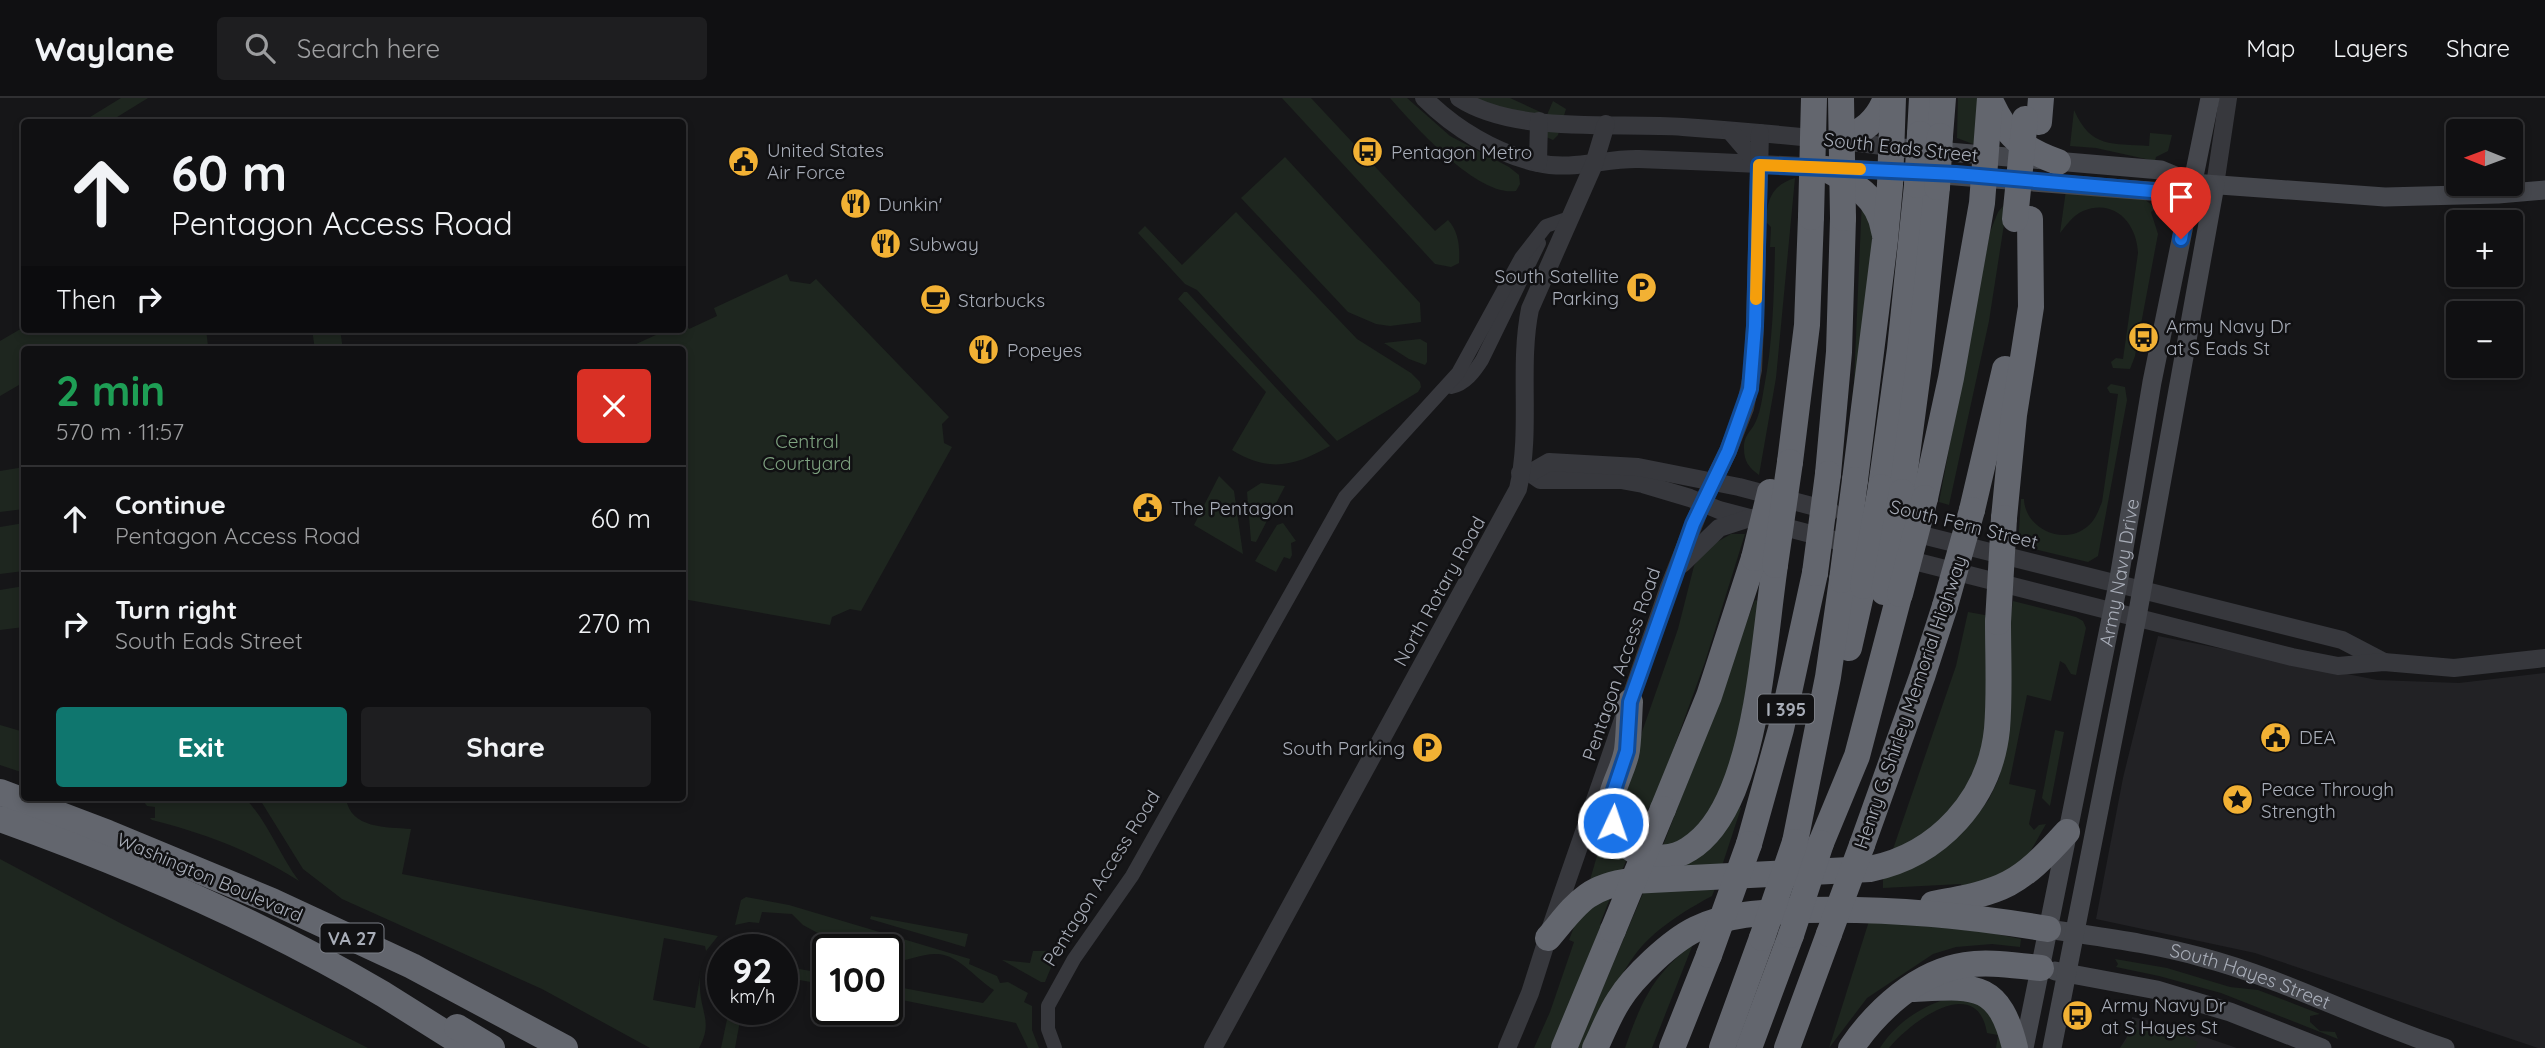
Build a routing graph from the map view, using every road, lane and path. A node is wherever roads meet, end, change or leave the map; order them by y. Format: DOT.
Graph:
graph roads {
  1 [pos="1424,98"];
  2 [pos="1459,98"];
  3 [pos="1814,98"];
  4 [pos="1841,98"];
  5 [pos="1886,98"];
  6 [pos="1893,98"];
  7 [pos="1922,98"];
  8 [pos="1942,98"];
  9 [pos="2210,98"];
  10 [pos="2228,98"];
  11 [pos="1990,99"];
  12 [pos="2033,109"];
  13 [pos="1539,121"];
  14 [pos="1606,124"];
  15 [pos="1730,131"];
  16 [pos="1760,133"];
  17 [pos="1930,135"];
  18 [pos="1840,141"];
  19 [pos="1890,159"];
  20 [pos="2059,162"];
  21 [pos="1538,163"];
  22 [pos="1594,164"];
  23 [pos="1759,165"];
  24 [pos="1986,166"];
  25 [pos="1826,169"];
  26 [pos="2192,183"];
  27 [pos="2215,185"];
  28 [pos="2545,190"];
  29 [pos="1572,217"];
  30 [pos="2022,219"];
  31 [pos="1885,240"];
  32 [pos="1525,473"];
  33 [pos="1713,482"];
  34 [pos="1903,492"];
  35 [pos="1702,503"];
  36 [pos="1749,518"];
  37 [pos="1764,562"];
  38 [pos="1674,575"];
  39 [pos="2118,584"];
  40 [pos="1872,588"];
  41 [pos="2141,591"];
  42 [pos="2112,612"];
  43 [pos="2137,617"];
  44 [pos="2545,658"];
  45 [pos="2384,662"];
  46 [pos="1630,702"];
  47 [pos="0,792"];
  48 [pos="21,800"];
  49 [pos="24,801"];
  50 [pos="0,819"];
  51 [pos="0,830"];
  52 [pos="2067,832"];
  53 [pos="58,840"];
  54 [pos="1808,843"];
  55 [pos="200,873"];
  56 [pos="1901,910"];
  57 [pos="2048,929"];
  58 [pos="2075,933"];
  59 [pos="1548,938"];
  60 [pos="1651,964"];
  61 [pos="2054,971"];
  62 [pos="1909,989"];
  63 [pos="382,994"];
  64 [pos="469,1048"];
  65 [pos="492,1048"];
  66 [pos="528,1048"];
  67 [pos="565,1048"];
  68 [pos="1055,1048"];
  69 [pos="1213,1048"];
  70 [pos="1507,1048"];
  71 [pos="1564,1048"];
  72 [pos="1595,1048"];
  73 [pos="1614,1048"];
  74 [pos="1672,1048"];
  75 [pos="1722,1048"];
  76 [pos="1749,1048"];
  77 [pos="1789,1048"];
  78 [pos="1851,1048"];
  79 [pos="2015,1048"];
  80 [pos="2024,1048"];
  81 [pos="2052,1048"];
  82 [pos="2322,1048"];
  83 [pos="2445,1048"];
  1 -- 21 [label="street, South Eads Street"];
  2 -- 13 [label="street, South Eads Street"];
  3 -- 37 [label="highway, bridge"];
  4 -- 74 [label="highway, I 395, bridge"];
  5 -- 18 [label="highway"];
  6 -- 19 [label="highway"];
  7 -- 17 [label="highway"];
  8 -- 17 [label="highway"];
  9 -- 26 [label="main road, Army Navy Drive"];
  10 -- 27 [label="street, Army Navy Drive"];
  11 -- 20 [label="highway"];
  11 -- 24 [label="highway"];
  12 -- 30 [label="highway, Henry G. Shirley Memorial Highway"];
  13 -- 14 [label="street, South Eads Street"];
  13 -- 21 [label="street"];
  14 -- 15 [label="street, South Eads Street"];
  14 -- 22 [label="street, North Rotary Road"];
  15 -- 16 [label="street, South Eads Street"];
  15 -- 23 [label="street"];
  16 -- 18 [label="street, South Eads Street"];
  16 -- 23 [label="street, Pentagon Access Road"];
  17 -- 34 [label="highway, bridge"];
  18 -- 19 [label="street, South Eads Street"];
  19 -- 24 [label="main road, South Eads Street"];
  19 -- 25 [label="street, South Eads Street"];
  19 -- 31 [label="highway"];
  20 -- 24 [label="main road, South Eads Street"];
  20 -- 26 [label="main road, South Eads Street"];
  21 -- 22 [label="street, South Eads Street"];
  22 -- 23 [label="street, South Eads Street"];
  22 -- 29 [label="street, North Rotary Road"];
  23 -- 25 [label="street, South Eads Street"];
  23 -- 33 [label="street, Pentagon Access Road"];
  24 -- 26 [label="main road, South Eads Street"];
  24 -- 34 [label="highway"];
  25 -- 31 [label="highway"];
  26 -- 27 [label="main road, South Eads Street"];
  26 -- 39 [label="main road, Army Navy Drive"];
  27 -- 28 [label="main road, South Eads Street"];
  27 -- 41 [label="main road, Army Navy Drive"];
  29 -- 32 [label="street, North Rotary Road"];
  29 -- 68 [label="street, Pentagon Access Road"];
  30 -- 59 [label="highway, bridge"];
  30 -- 77 [label="highway, Henry G. Shirley Memorial Highway, bridge"];
  31 -- 40 [label="highway, bridge"];
  32 -- 33 [label="street, South Fern Street"];
  32 -- 35 [label="street, South Fern Street"];
  32 -- 69 [label="street, North Rotary Road"];
  33 -- 35 [label="street, Pentagon Access Road"];
  33 -- 39 [label="street, South Fern Street"];
  34 -- 40 [label="highway, bridge"];
  34 -- 40 [label="highway, bridge"];
  35 -- 36 [label="street, South Fern Street"];
  35 -- 38 [label="street, Pentagon Access Road"];
  36 -- 38 [label="street"];
  36 -- 42 [label="street, South Fern Street"];
  37 -- 46 [label="highway"];
  37 -- 71 [label="highway, bridge"];
  38 -- 46 [label="street, Pentagon Access Road"];
  39 -- 41 [label="street, South Fern Street"];
  39 -- 42 [label="main road, Army Navy Drive"];
  40 -- 54 [label="highway"];
  40 -- 54 [label="highway"];
  41 -- 43 [label="main road, Army Navy Drive"];
  41 -- 45 [label="street, South Fern Street"];
  42 -- 43 [label="street, South Fern Street"];
  42 -- 52 [label="main road, Army Navy Drive"];
  43 -- 45 [label="street, South Fern Street"];
  43 -- 58 [label="main road, Army Navy Drive"];
  44 -- 45 [label="street, South Fern Street"];
  46 -- 59 [label="street, Pentagon Access Road"];
  47 -- 48 [label="highway, Washington Boulevard / VA 27"];
  49 -- 55 [label="highway, Washington Boulevard / VA 27"];
  50 -- 53 [label="highway, Washington Boulevard / VA 27"];
  51 -- 53 [label="highway"];
  52 -- 56 [label="highway"];
  52 -- 57 [label="main road, Army Navy Drive"];
  53 -- 63 [label="highway, Washington Boulevard / VA 27"];
  54 -- 75 [label="highway, bridge"];
  54 -- 76 [label="highway, bridge"];
  55 -- 66 [label="highway"];
  55 -- 67 [label="highway, Washington Boulevard / VA 27"];
  56 -- 57 [label="highway"];
  56 -- 60 [label="highway"];
  57 -- 58 [label="main road, South Hayes Street"];
  57 -- 61 [label="main road, Army Navy Drive"];
  58 -- 61 [label="main road, Army Navy Drive"];
  58 -- 83 [label="main road, South Hayes Street"];
  59 -- 70 [label="street, Pentagon Access Road"];
  60 -- 72 [label="highway"];
  60 -- 73 [label="highway"];
  61 -- 62 [label="highway"];
  61 -- 80 [label="main road, Army Navy Drive"];
  61 -- 81 [label="main road, Army Navy Drive"];
  61 -- 82 [label="main road, South Hayes Street"];
  62 -- 78 [label="highway"];
  62 -- 79 [label="highway"];
  63 -- 64 [label="highway, Washington Boulevard / VA 27"];
  63 -- 65 [label="highway"];
}
